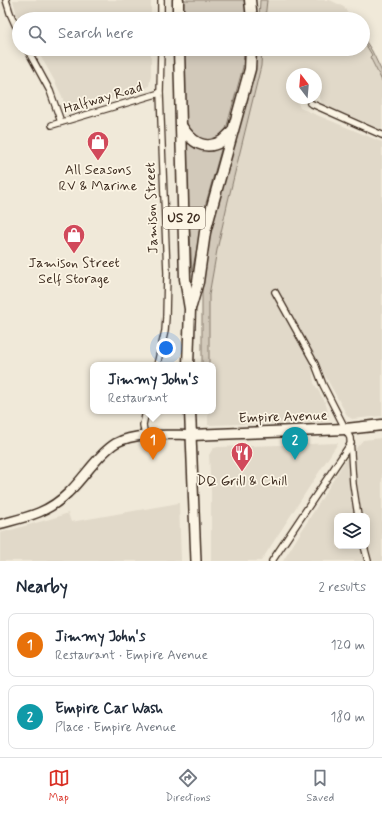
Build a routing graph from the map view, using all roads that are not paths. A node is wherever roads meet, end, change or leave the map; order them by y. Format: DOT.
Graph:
graph roads {
  1 [pos="6,0"];
  2 [pos="161,0"];
  3 [pos="250,0"];
  4 [pos="253,0"];
  5 [pos="178,1"];
  6 [pos="161,12"];
  7 [pos="178,12"];
  8 [pos="251,12"];
  9 [pos="252,12"];
  10 [pos="12,17"];
  11 [pos="31,56"];
  12 [pos="161,56"];
  13 [pos="179,56"];
  14 [pos="251,56"];
  15 [pos="160,94"];
  16 [pos="312,104"];
  17 [pos="61,122"];
  18 [pos="52,125"];
  19 [pos="182,126"];
  20 [pos="232,132"];
  21 [pos="382,134"];
  22 [pos="275,292"];
  23 [pos="190,309"];
  24 [pos="158,362"];
  25 [pos="188,362"];
  26 [pos="145,414"];
  27 [pos="190,414"];
  28 [pos="382,425"];
  29 [pos="346,429"];
  30 [pos="191,435"];
  31 [pos="144,436"];
  32 [pos="351,443"];
  33 [pos="358,513"];
  34 [pos="0,524"];
  35 [pos="365,549"];
  36 [pos="196,561"];
  37 [pos="272,561"];
  38 [pos="368,561"];
  1 -- 10 [label="street"];
  2 -- 6 [label="street"];
  3 -- 8 [label="highway"];
  4 -- 9 [label="main road"];
  5 -- 7 [label="highway"];
  11 -- 17 [label="street"];
  12 -- 15 [label="street, Jamison Street"];
  13 -- 19 [label="highway, US 20"];
  14 -- 20 [label="highway, US 20"];
  15 -- 17 [label="street, Halfway Road"];
  15 -- 24 [label="street, Jamison Street"];
  16 -- 21 [label="street"];
  17 -- 18 [label="street, Halfway Road"];
  19 -- 20 [label="highway"];
  19 -- 23 [label="highway, US 20"];
  20 -- 23 [label="highway, US 20"];
  22 -- 29 [label="street"];
  23 -- 25 [label="highway, US 20"];
  26 -- 31 [label="street"];
  27 -- 30 [label="highway"];
  28 -- 29 [label="highway, Empire Avenue"];
  29 -- 30 [label="highway, Empire Avenue"];
  29 -- 32 [label="street"];
  30 -- 31 [label="street, Empire Avenue"];
  30 -- 36 [label="main road"];
  31 -- 34 [label="street, Empire Avenue"];
  32 -- 33 [label="street"];
  32 -- 37 [label="street"];
  35 -- 38 [label="street"];
}
